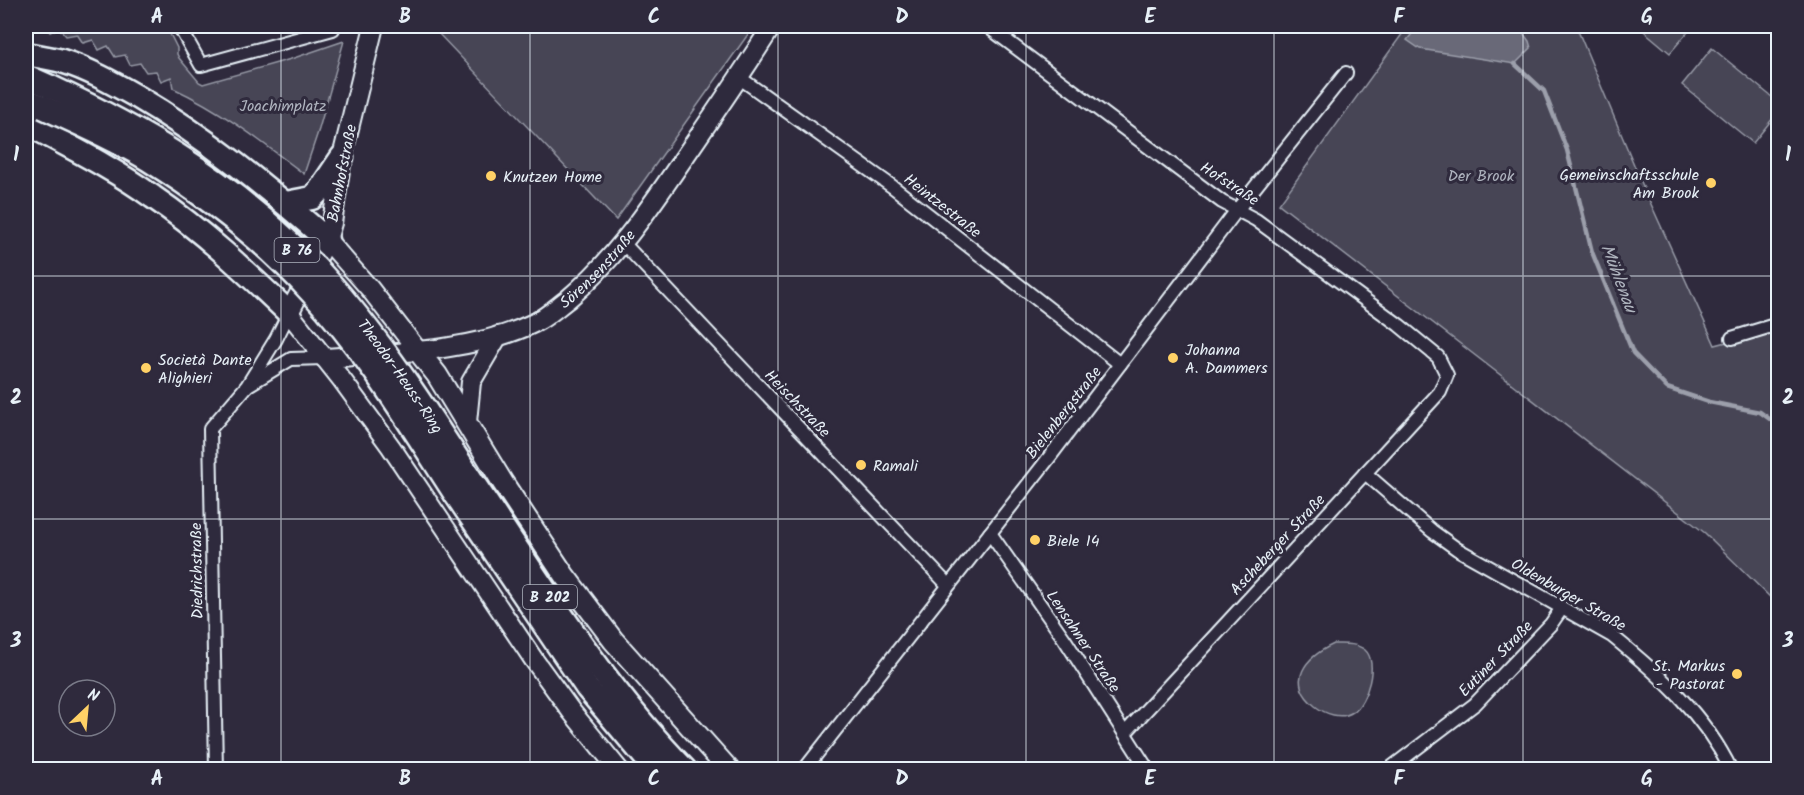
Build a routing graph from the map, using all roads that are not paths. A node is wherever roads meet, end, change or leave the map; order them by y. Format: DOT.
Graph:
graph roads {
  1 [pos="179,26"];
  2 [pos="374,26"];
  3 [pos="772,26"];
  4 [pos="987,26"];
  5 [pos="333,28"];
  6 [pos="26,54"];
  7 [pos="1346,73"];
  8 [pos="26,76"];
  9 [pos="740,78"];
  10 [pos="40,98"];
  11 [pos="26,123"];
  12 [pos="342,157"];
  13 [pos="286,203"];
  14 [pos="1237,210"];
  15 [pos="327,240"];
  16 [pos="623,243"];
  17 [pos="290,313"];
  18 [pos="1779,324"];
  19 [pos="498,336"];
  20 [pos="1732,339"];
  21 [pos="418,351"];
  22 [pos="324,358"];
  23 [pos="1120,364"];
  24 [pos="1447,375"];
  25 [pos="247,386"];
  26 [pos="467,422"];
  27 [pos="1365,473"];
  28 [pos="465,490"];
  29 [pos="990,532"];
  30 [pos="948,585"];
  31 [pos="1563,608"];
  32 [pos="1125,733"];
  33 [pos="216,770"];
  34 [pos="619,770"];
  35 [pos="656,770"];
  36 [pos="685,770"];
  37 [pos="729,770"];
  38 [pos="804,770"];
  39 [pos="1148,770"];
  40 [pos="1388,770"];
  41 [pos="1731,770"];
  1 -- 5 [label="street"];
  2 -- 12 [label="main road, Bahnhofstraße"];
  3 -- 9 [label="main road, Sörensenstraße"];
  4 -- 14 [label="street, Hofstraße"];
  6 -- 13 [label="highway, B 76"];
  7 -- 14 [label="street, Bielenbergstraße"];
  8 -- 10 [label="highway, Theodor-Heuss-Ring / B 76"];
  9 -- 16 [label="main road, Sörensenstraße"];
  9 -- 23 [label="street, Heintzestraße"];
  10 -- 28 [label="highway, Theodor-Heuss-Ring / B 76, bridge"];
  11 -- 17 [label="highway"];
  12 -- 13 [label="highway"];
  12 -- 15 [label="main road, Bahnhofstraße"];
  13 -- 15 [label="highway, B 76"];
  14 -- 23 [label="street, Bielenbergstraße"];
  14 -- 24 [label="street, Hofstraße"];
  15 -- 17 [label="main road, Bahnhofstraße"];
  15 -- 21 [label="main road, Theodor-Heuss-Ring"];
  16 -- 19 [label="main road, Sörensenstraße"];
  16 -- 30 [label="street, Heischstraße"];
  17 -- 22 [label="main road"];
  17 -- 25 [label="street, Diedrichstraße"];
  18 -- 20 [label="street"];
  19 -- 21 [label="main road, Sörensenstraße"];
  19 -- 26 [label="main road"];
  21 -- 22 [label="main road, Sörensenstraße"];
  21 -- 26 [label="main road"];
  22 -- 25 [label="street, Diedrichstraße"];
  22 -- 34 [label="main road"];
  23 -- 29 [label="street, Bielenbergstraße"];
  24 -- 27 [label="street, Ascheberger Straße"];
  25 -- 33 [label="street, Diedrichstraße"];
  26 -- 37 [label="main road"];
  27 -- 31 [label="street, Oldenburger Straße"];
  27 -- 32 [label="street, Ascheberger Straße"];
  28 -- 35 [label="highway, Theodor-Heuss-Ring / B 76"];
  28 -- 36 [label="highway, Theodor-Heuss-Ring / B 202"];
  29 -- 30 [label="street, Bielenbergstraße"];
  29 -- 32 [label="street, Lensahner Straße"];
  30 -- 38 [label="street, Bielenbergstraße"];
  31 -- 40 [label="street, Eutiner Straße"];
  31 -- 41 [label="street, Oldenburger Straße"];
  32 -- 39 [label="street, Lensahner Straße"];
}
